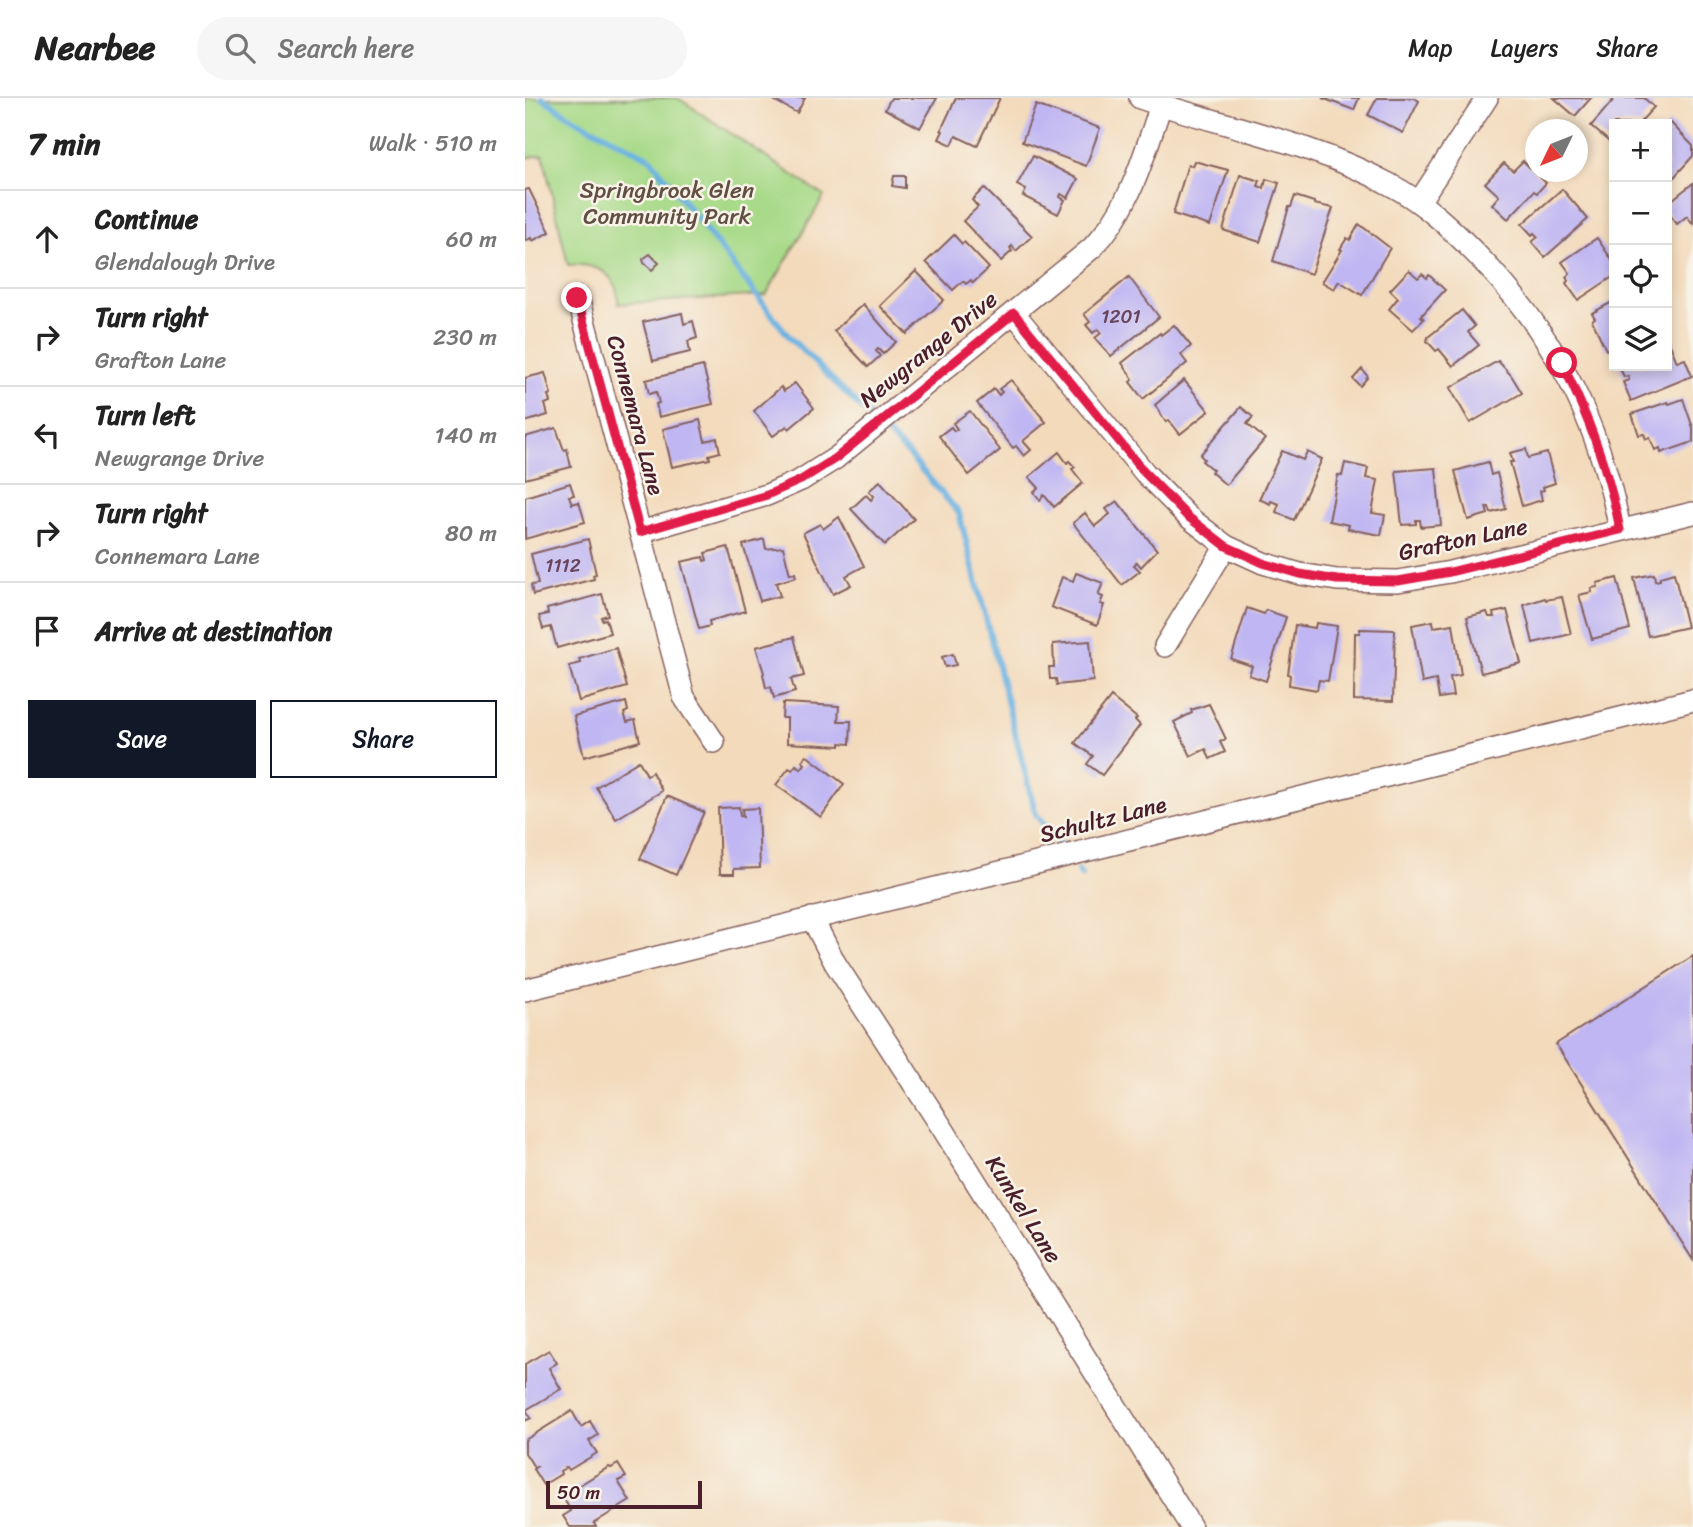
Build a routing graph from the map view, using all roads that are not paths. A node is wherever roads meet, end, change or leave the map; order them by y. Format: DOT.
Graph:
graph roads {
  1 [pos="1140,98"];
  2 [pos="1487,98"];
  3 [pos="1161,105"];
  4 [pos="1419,202"];
  5 [pos="577,298"];
  6 [pos="1014,313"];
  7 [pos="1693,513"];
  8 [pos="1620,530"];
  9 [pos="640,532"];
  10 [pos="1226,546"];
  11 [pos="1165,646"];
  12 [pos="1693,700"];
  13 [pos="715,742"];
  14 [pos="812,918"];
  15 [pos="525,990"];
  16 [pos="1191,1527"];
  1 -- 3 [label="street"];
  2 -- 4 [label="street"];
  3 -- 4 [label="street"];
  3 -- 6 [label="street, Newgrange Drive"];
  4 -- 8 [label="street"];
  5 -- 9 [label="street, Connemara Lane"];
  6 -- 9 [label="street, Newgrange Drive"];
  6 -- 10 [label="street, Grafton Lane"];
  7 -- 8 [label="street, Grafton Lane"];
  8 -- 10 [label="street, Grafton Lane"];
  9 -- 13 [label="street, Connemara Lane"];
  10 -- 11 [label="street"];
  12 -- 14 [label="street, Schultz Lane"];
  14 -- 15 [label="street, Schultz Lane"];
  14 -- 16 [label="street, Kunkel Lane"];
}
